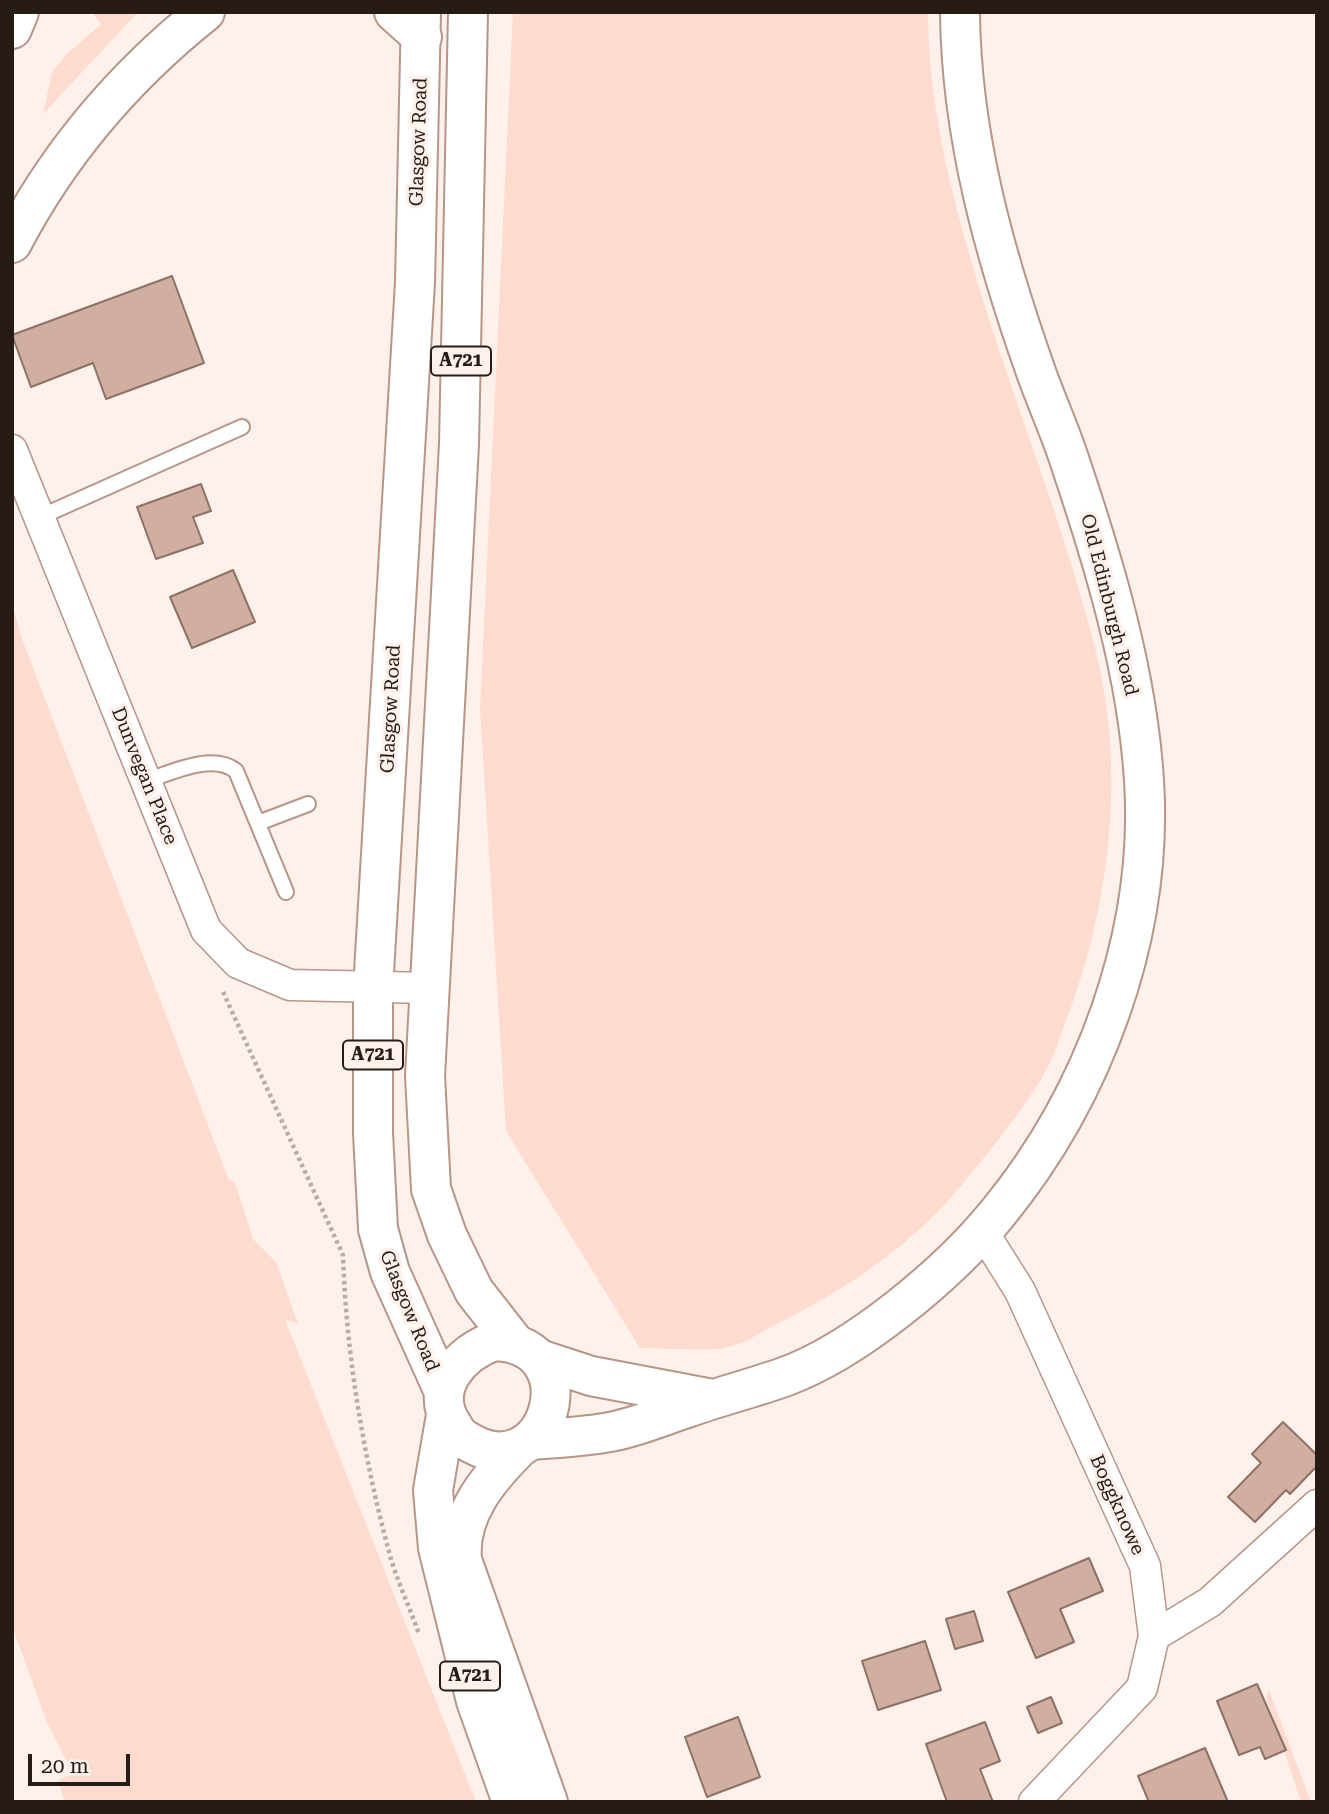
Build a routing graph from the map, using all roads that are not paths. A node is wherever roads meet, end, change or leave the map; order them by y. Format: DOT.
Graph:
graph roads {
  1 [pos="19,12"];
  2 [pos="205,12"];
  3 [pos="468,12"];
  4 [pos="960,12"];
  5 [pos="412,20"];
  6 [pos="12,29"];
  7 [pos="12,243"];
  8 [pos="242,427"];
  9 [pos="12,450"];
  10 [pos="40,517"];
  11 [pos="146,781"];
  12 [pos="308,804"];
  13 [pos="258,823"];
  14 [pos="286,892"];
  15 [pos="430,988"];
  16 [pos="373,989"];
  17 [pos="983,1232"];
  18 [pos="526,1350"];
  19 [pos="713,1399"];
  20 [pos="445,1404"];
  21 [pos="524,1445"];
  22 [pos="1317,1505"];
  23 [pos="1154,1636"];
  24 [pos="512,1802"];
  25 [pos="548,1802"];
  26 [pos="1034,1802"];
  1 -- 6 [label="main road"];
  2 -- 7 [label="main road"];
  3 -- 15 [label="main road, A721"];
  4 -- 17 [label="main road, Old Edinburgh Road"];
  5 -- 16 [label="main road, Glasgow Road / A721"];
  8 -- 10 [label="lane"];
  9 -- 10 [label="street, Dunvegan Place"];
  10 -- 11 [label="street, Dunvegan Place"];
  11 -- 13 [label="lane"];
  11 -- 16 [label="street, Dunvegan Place"];
  12 -- 13 [label="lane"];
  13 -- 14 [label="lane"];
  15 -- 16 [label="street, Dunvegan Place"];
  15 -- 18 [label="main road, A721"];
  16 -- 20 [label="main road, Glasgow Road / A721"];
  17 -- 19 [label="main road, Old Edinburgh Road"];
  17 -- 23 [label="street, Boggknowe"];
  18 -- 19 [label="main road, Old Edinburgh Road"];
  18 -- 20 [label="main road"];
  18 -- 21 [label="main road"];
  19 -- 21 [label="main road, Old Edinburgh Road"];
  20 -- 21 [label="main road"];
  20 -- 24 [label="main road, A721"];
  21 -- 25 [label="main road, A721"];
  22 -- 23 [label="street"];
  23 -- 26 [label="street, Boggknowe"];
}
